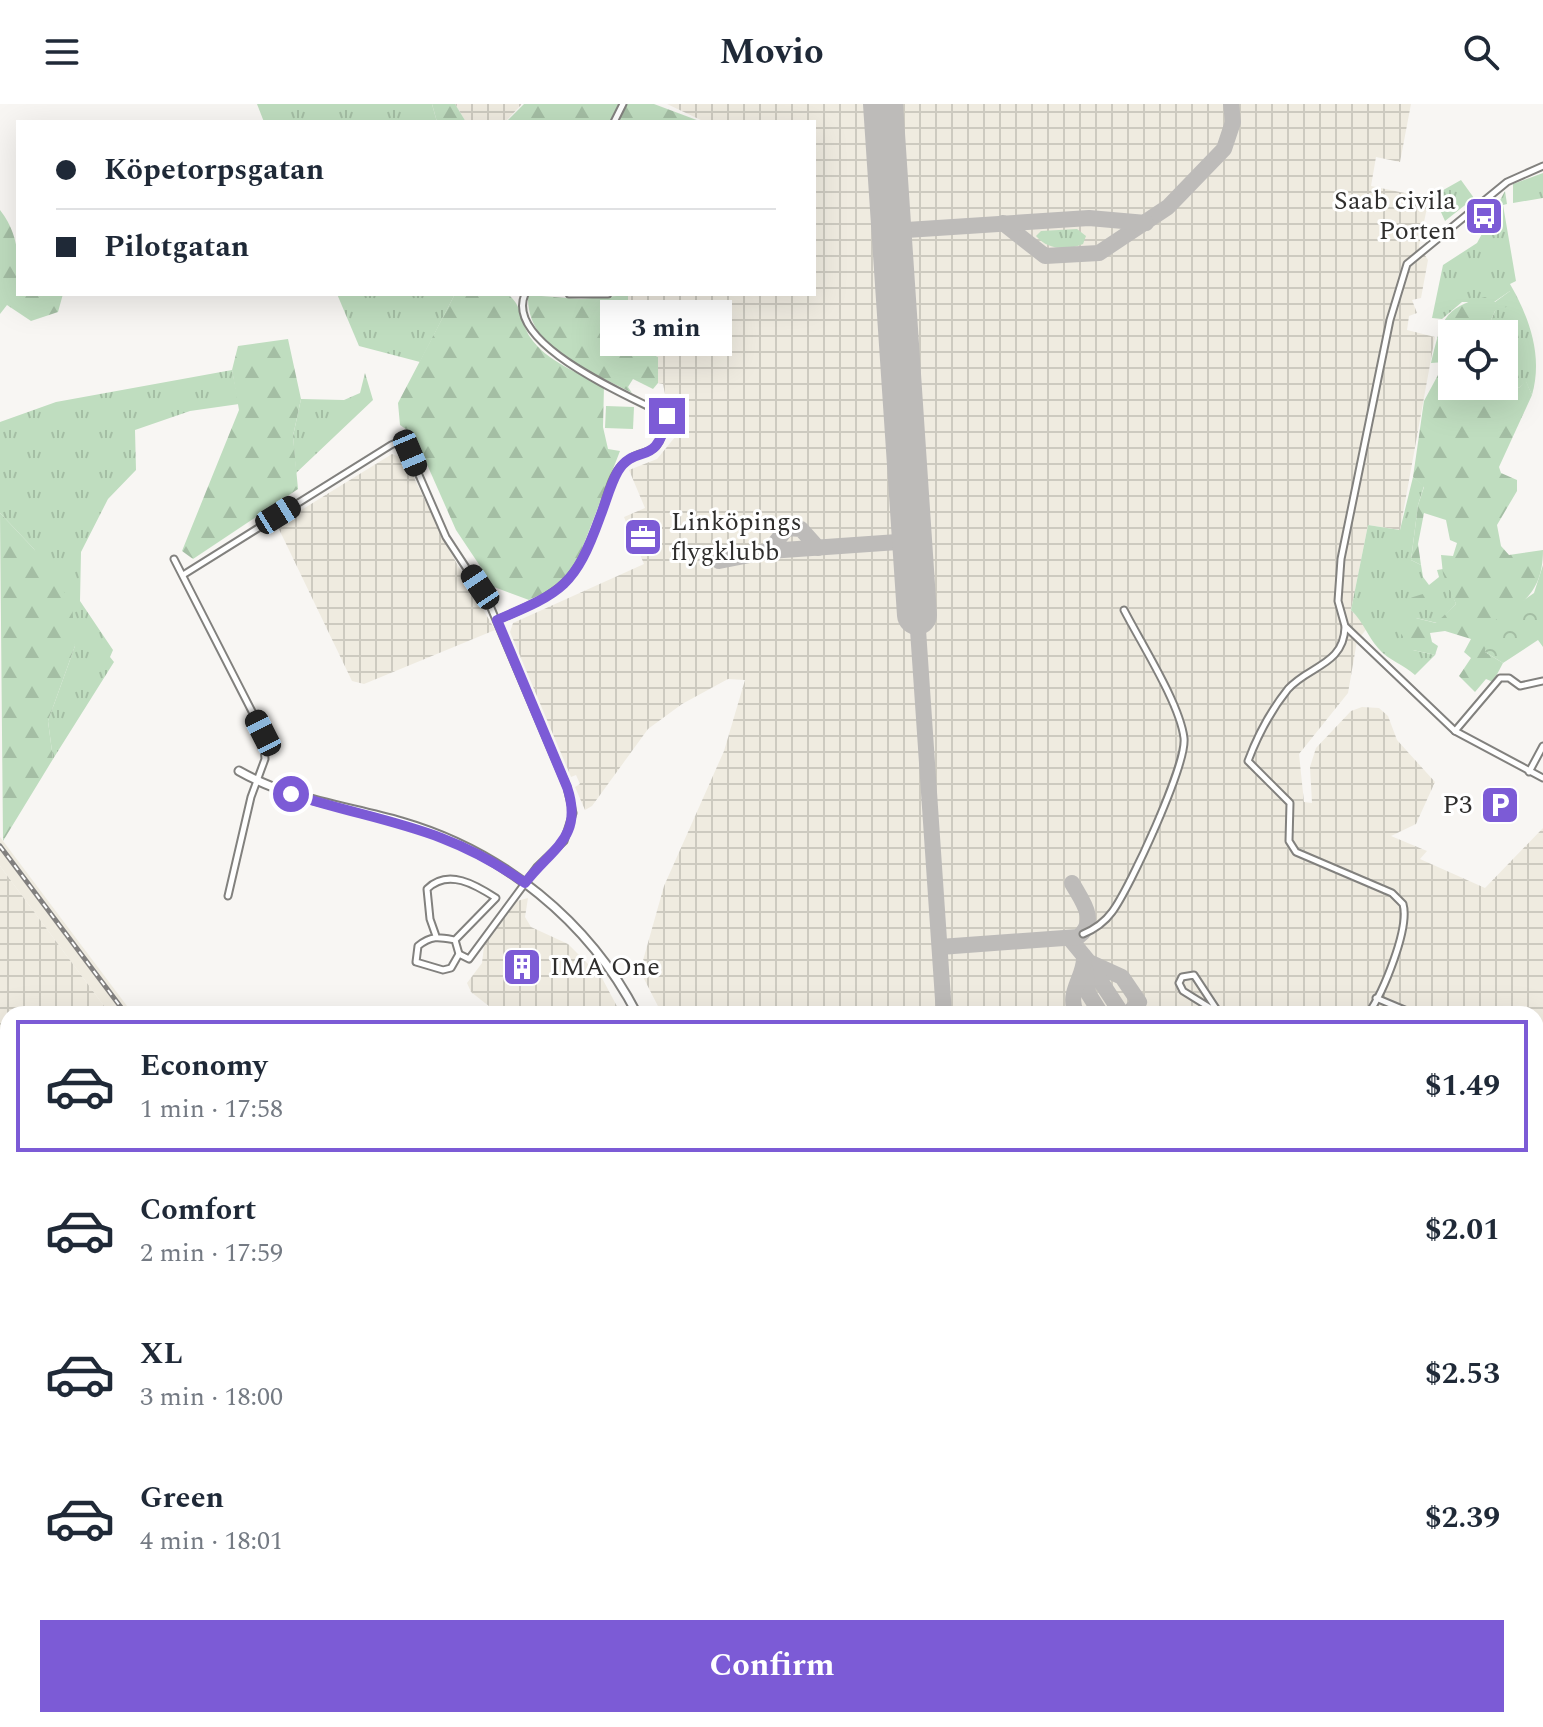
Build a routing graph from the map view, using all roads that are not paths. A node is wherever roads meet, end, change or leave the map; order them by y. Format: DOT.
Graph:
graph roads {
  1 [pos="1543,166"];
  2 [pos="524,296"];
  3 [pos="174,559"];
  4 [pos="183,575"];
  5 [pos="1124,610"];
  6 [pos="497,620"];
  7 [pos="1345,626"];
  8 [pos="1543,681"];
  9 [pos="1455,731"];
  10 [pos="1543,746"];
  11 [pos="239,771"];
  12 [pos="1529,772"];
  13 [pos="1543,778"];
  14 [pos="257,781"];
  15 [pos="525,883"];
  16 [pos="228,896"];
  17 [pos="1083,934"];
  18 [pos="436,936"];
  19 [pos="455,940"];
  20 [pos="459,954"];
  21 [pos="1376,998"];
  22 [pos="632,1006"];
  23 [pos="1207,1006"];
  24 [pos="1215,1006"];
  25 [pos="1372,1006"];
  26 [pos="1395,1006"];
  1 -- 7 [label="street"];
  2 -- 6 [label="street"];
  3 -- 4 [label="street"];
  4 -- 6 [label="street"];
  4 -- 14 [label="street"];
  5 -- 17 [label="street"];
  6 -- 15 [label="street"];
  7 -- 9 [label="street"];
  7 -- 21 [label="street"];
  8 -- 9 [label="street"];
  9 -- 12 [label="street"];
  10 -- 12 [label="street"];
  11 -- 14 [label="street"];
  12 -- 13 [label="street"];
  14 -- 15 [label="street"];
  14 -- 16 [label="street"];
  15 -- 20 [label="street"];
  15 -- 22 [label="street"];
  18 -- 19 [label="street"];
  18 -- 19 [label="street"];
  18 -- 20 [label="street"];
  19 -- 20 [label="street"];
  21 -- 25 [label="street"];
  21 -- 26 [label="street"];
  23 -- 24 [label="street"];
}
